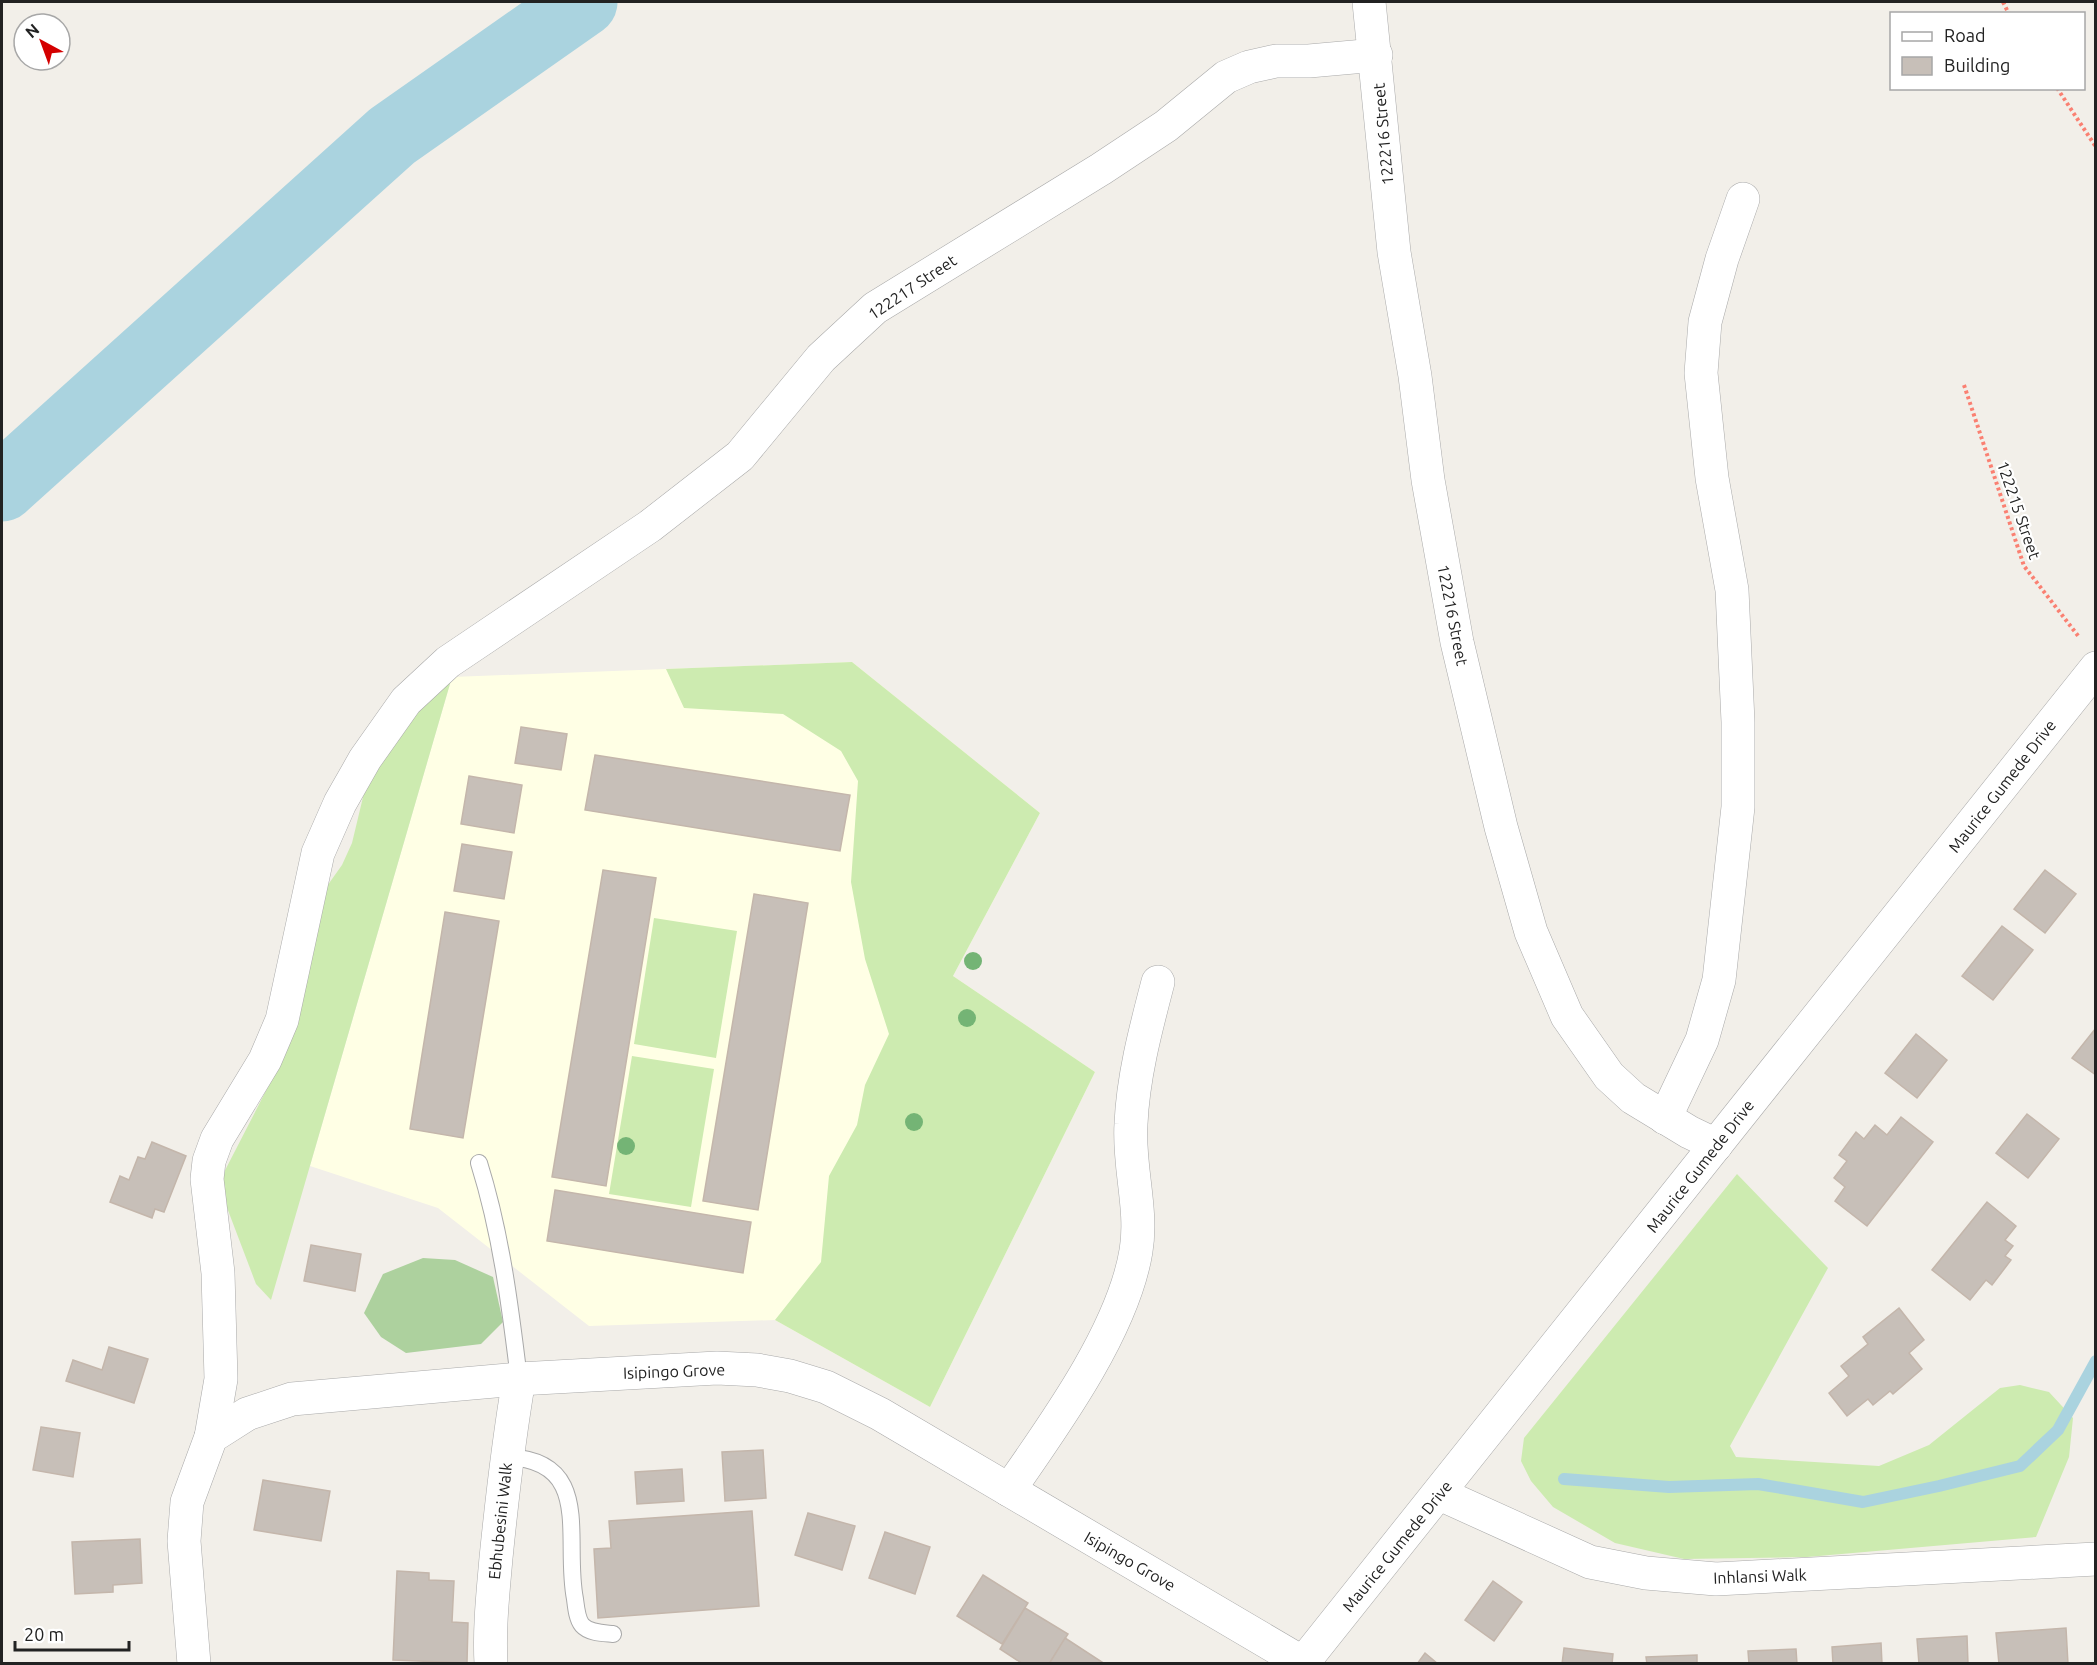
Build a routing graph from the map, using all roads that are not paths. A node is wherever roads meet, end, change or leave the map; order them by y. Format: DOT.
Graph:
graph roads {
  1 [pos="1370,2"];
  2 [pos="1376,55"];
  3 [pos="1743,199"];
  4 [pos="2088,654"];
  5 [pos="1158,982"];
  6 [pos="1665,1118"];
  7 [pos="1716,1146"];
  8 [pos="479,1162"];
  9 [pos="519,1379"];
  10 [pos="211,1437"];
  11 [pos="506,1457"];
  12 [pos="1009,1490"];
  13 [pos="1440,1494"];
  14 [pos="2096,1559"];
  15 [pos="613,1634"];
  16 [pos="1303,1663"];
  17 [pos="194,1664"];
  18 [pos="491,1664"];
  1 -- 2 [label="street, 122216 Street"];
  2 -- 6 [label="street, 122216 Street"];
  2 -- 10 [label="street, 122217 Street"];
  3 -- 6 [label="street"];
  4 -- 7 [label="street, Maurice Gumede Drive"];
  5 -- 12 [label="street"];
  6 -- 7 [label="street, 122216 Street"];
  7 -- 13 [label="street, Maurice Gumede Drive"];
  8 -- 9 [label="lane"];
  9 -- 10 [label="street, Isipingo Grove"];
  9 -- 11 [label="street, Ebhubesini Walk"];
  9 -- 12 [label="street, Isipingo Grove"];
  10 -- 17 [label="street"];
  11 -- 15 [label="lane"];
  11 -- 18 [label="street, Ebhubesini Walk"];
  12 -- 16 [label="street, Isipingo Grove"];
  13 -- 14 [label="street, Inhlansi Walk"];
  13 -- 16 [label="street, Maurice Gumede Drive"];
}
